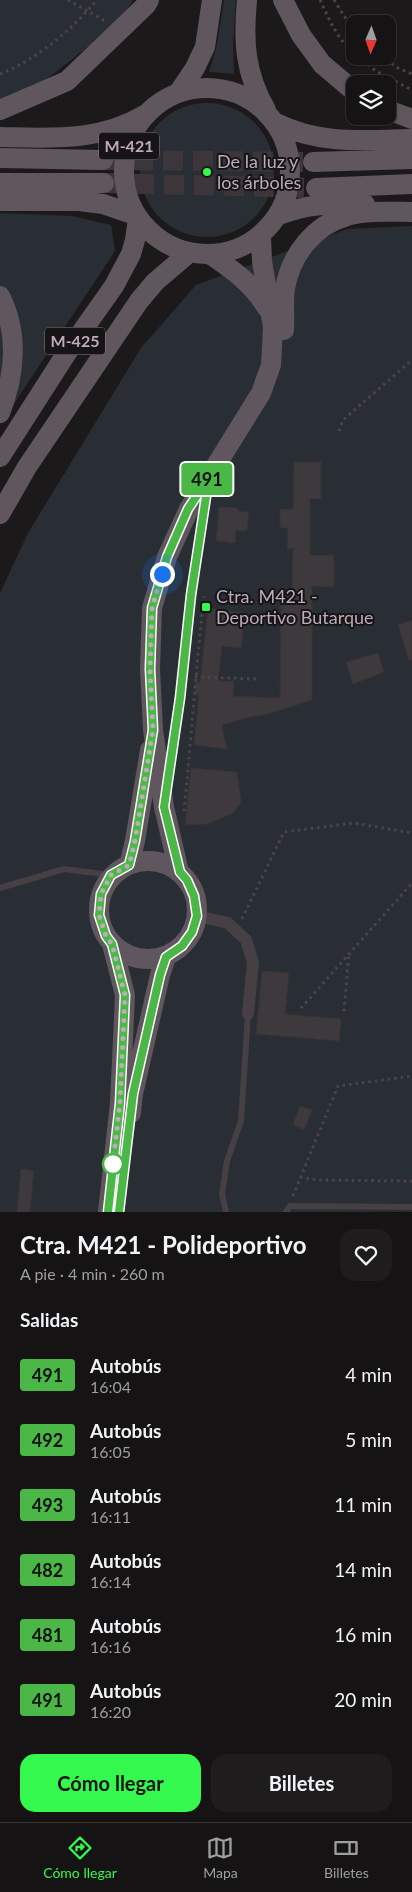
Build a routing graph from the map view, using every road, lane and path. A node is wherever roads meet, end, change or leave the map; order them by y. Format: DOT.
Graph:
graph roads {
  1 [pos="68,0"];
  2 [pos="98,0"];
  3 [pos="149,0"];
  4 [pos="212,0"];
  5 [pos="247,0"];
  6 [pos="284,0"];
  7 [pos="320,0"];
  8 [pos="334,0"];
  9 [pos="87,12"];
  10 [pos="346,19"];
  11 [pos="121,29"];
  12 [pos="346,45"];
  13 [pos="368,65"];
  14 [pos="394,65"];
  15 [pos="0,74"];
  16 [pos="412,74"];
  17 [pos="346,84"];
  18 [pos="412,90"];
  19 [pos="179,92"];
  20 [pos="0,110"];
  21 [pos="148,112"];
  22 [pos="396,113"];
  23 [pos="271,118"];
  24 [pos="412,119"];
  25 [pos="0,137"];
  26 [pos="412,139"];
  27 [pos="0,158"];
  28 [pos="412,159"];
  29 [pos="103,160"];
  30 [pos="313,162"];
  31 [pos="0,183"];
  32 [pos="104,183"];
  33 [pos="412,184"];
  34 [pos="316,188"];
  35 [pos="0,201"];
  36 [pos="412,203"];
  37 [pos="412,212"];
  38 [pos="279,215"];
  39 [pos="137,217"];
  40 [pos="261,236"];
  41 [pos="189,253"];
  42 [pos="211,255"];
  43 [pos="0,296"];
  44 [pos="266,303"];
  45 [pos="412,360"];
  46 [pos="267,378"];
  47 [pos="0,413"];
  48 [pos="340,431"];
  49 [pos="0,457"];
  50 [pos="209,477"];
  51 [pos="0,514"];
  52 [pos="204,596"];
  53 [pos="195,676"];
  54 [pos="256,680"];
  55 [pos="153,730"];
  56 [pos="164,807"];
  57 [pos="184,812"];
  58 [pos="412,833"];
  59 [pos="129,865"];
  60 [pos="180,872"];
  61 [pos="111,875"];
  62 [pos="412,883"];
  63 [pos="0,888"];
  64 [pos="197,916"];
  65 [pos="236,931"];
  66 [pos="112,944"];
  67 [pos="349,954"];
  68 [pos="166,957"];
  69 [pos="301,1008"];
  70 [pos="344,1011"];
  71 [pos="248,1014"];
  72 [pos="412,1076"];
  73 [pos="300,1177"];
  74 [pos="412,1181"];
  75 [pos="412,1207"];
  76 [pos="288,1209"];
  77 [pos="108,1212"];
  78 [pos="119,1212"];
  79 [pos="226,1212"];
  1 -- 9 [label="path"];
  2 -- 9 [label="path"];
  3 -- 11 [label="main road"];
  4 -- 19 [label="main road, M-421"];
  5 -- 23 [label="main road, M-421"];
  6 -- 17 [label="main road"];
  7 -- 12 [label="path"];
  8 -- 10 [label="path"];
  9 -- 11 [label="path"];
  9 -- 15 [label="path"];
  11 -- 20 [label="main road"];
  13 -- 18 [label="path"];
  14 -- 16 [label="path"];
  19 -- 21 [label="main road, M-421"];
  19 -- 23 [label="main road, M-421"];
  21 -- 25 [label="main road"];
  21 -- 39 [label="main road, M-421"];
  22 -- 24 [label="main road"];
  23 -- 26 [label="main road"];
  23 -- 38 [label="main road, M-421"];
  27 -- 29 [label="main road"];
  28 -- 30 [label="main road"];
  31 -- 32 [label="main road"];
  33 -- 34 [label="main road"];
  35 -- 39 [label="main road"];
  36 -- 38 [label="main road"];
  37 -- 46 [label="main road"];
  38 -- 40 [label="main road, M-421"];
  39 -- 41 [label="main road, M-421"];
  39 -- 49 [label="main road, M-425"];
  40 -- 42 [label="main road, M-421"];
  40 -- 44 [label="main road"];
  41 -- 42 [label="main road, M-421"];
  41 -- 51 [label="main road, M-425"];
  42 -- 44 [label="main road, M-421"];
  43 -- 47 [label="main road"];
  44 -- 46 [label="main road"];
  45 -- 48 [label="path"];
  46 -- 50 [label="main road"];
  50 -- 55 [label="main road"];
  50 -- 56 [label="lane"];
  52 -- 53 [label="path"];
  53 -- 54 [label="path"];
  53 -- 57 [label="path"];
  55 -- 56 [label="main road"];
  55 -- 59 [label="main road"];
  56 -- 60 [label="main road"];
  58 -- 65 [label="path"];
  59 -- 60 [label="main road"];
  59 -- 61 [label="main road"];
  60 -- 64 [label="main road"];
  61 -- 63 [label="lane"];
  61 -- 66 [label="main road"];
  62 -- 67 [label="path"];
  64 -- 65 [label="street"];
  64 -- 68 [label="main road"];
  65 -- 71 [label="street"];
  66 -- 68 [label="main road"];
  66 -- 77 [label="main road"];
  67 -- 69 [label="path"];
  67 -- 70 [label="path"];
  68 -- 78 [label="main road"];
  71 -- 79 [label="lane"];
  72 -- 73 [label="path"];
  73 -- 74 [label="path"];
  73 -- 76 [label="path"];
  75 -- 76 [label="lane"];
}
